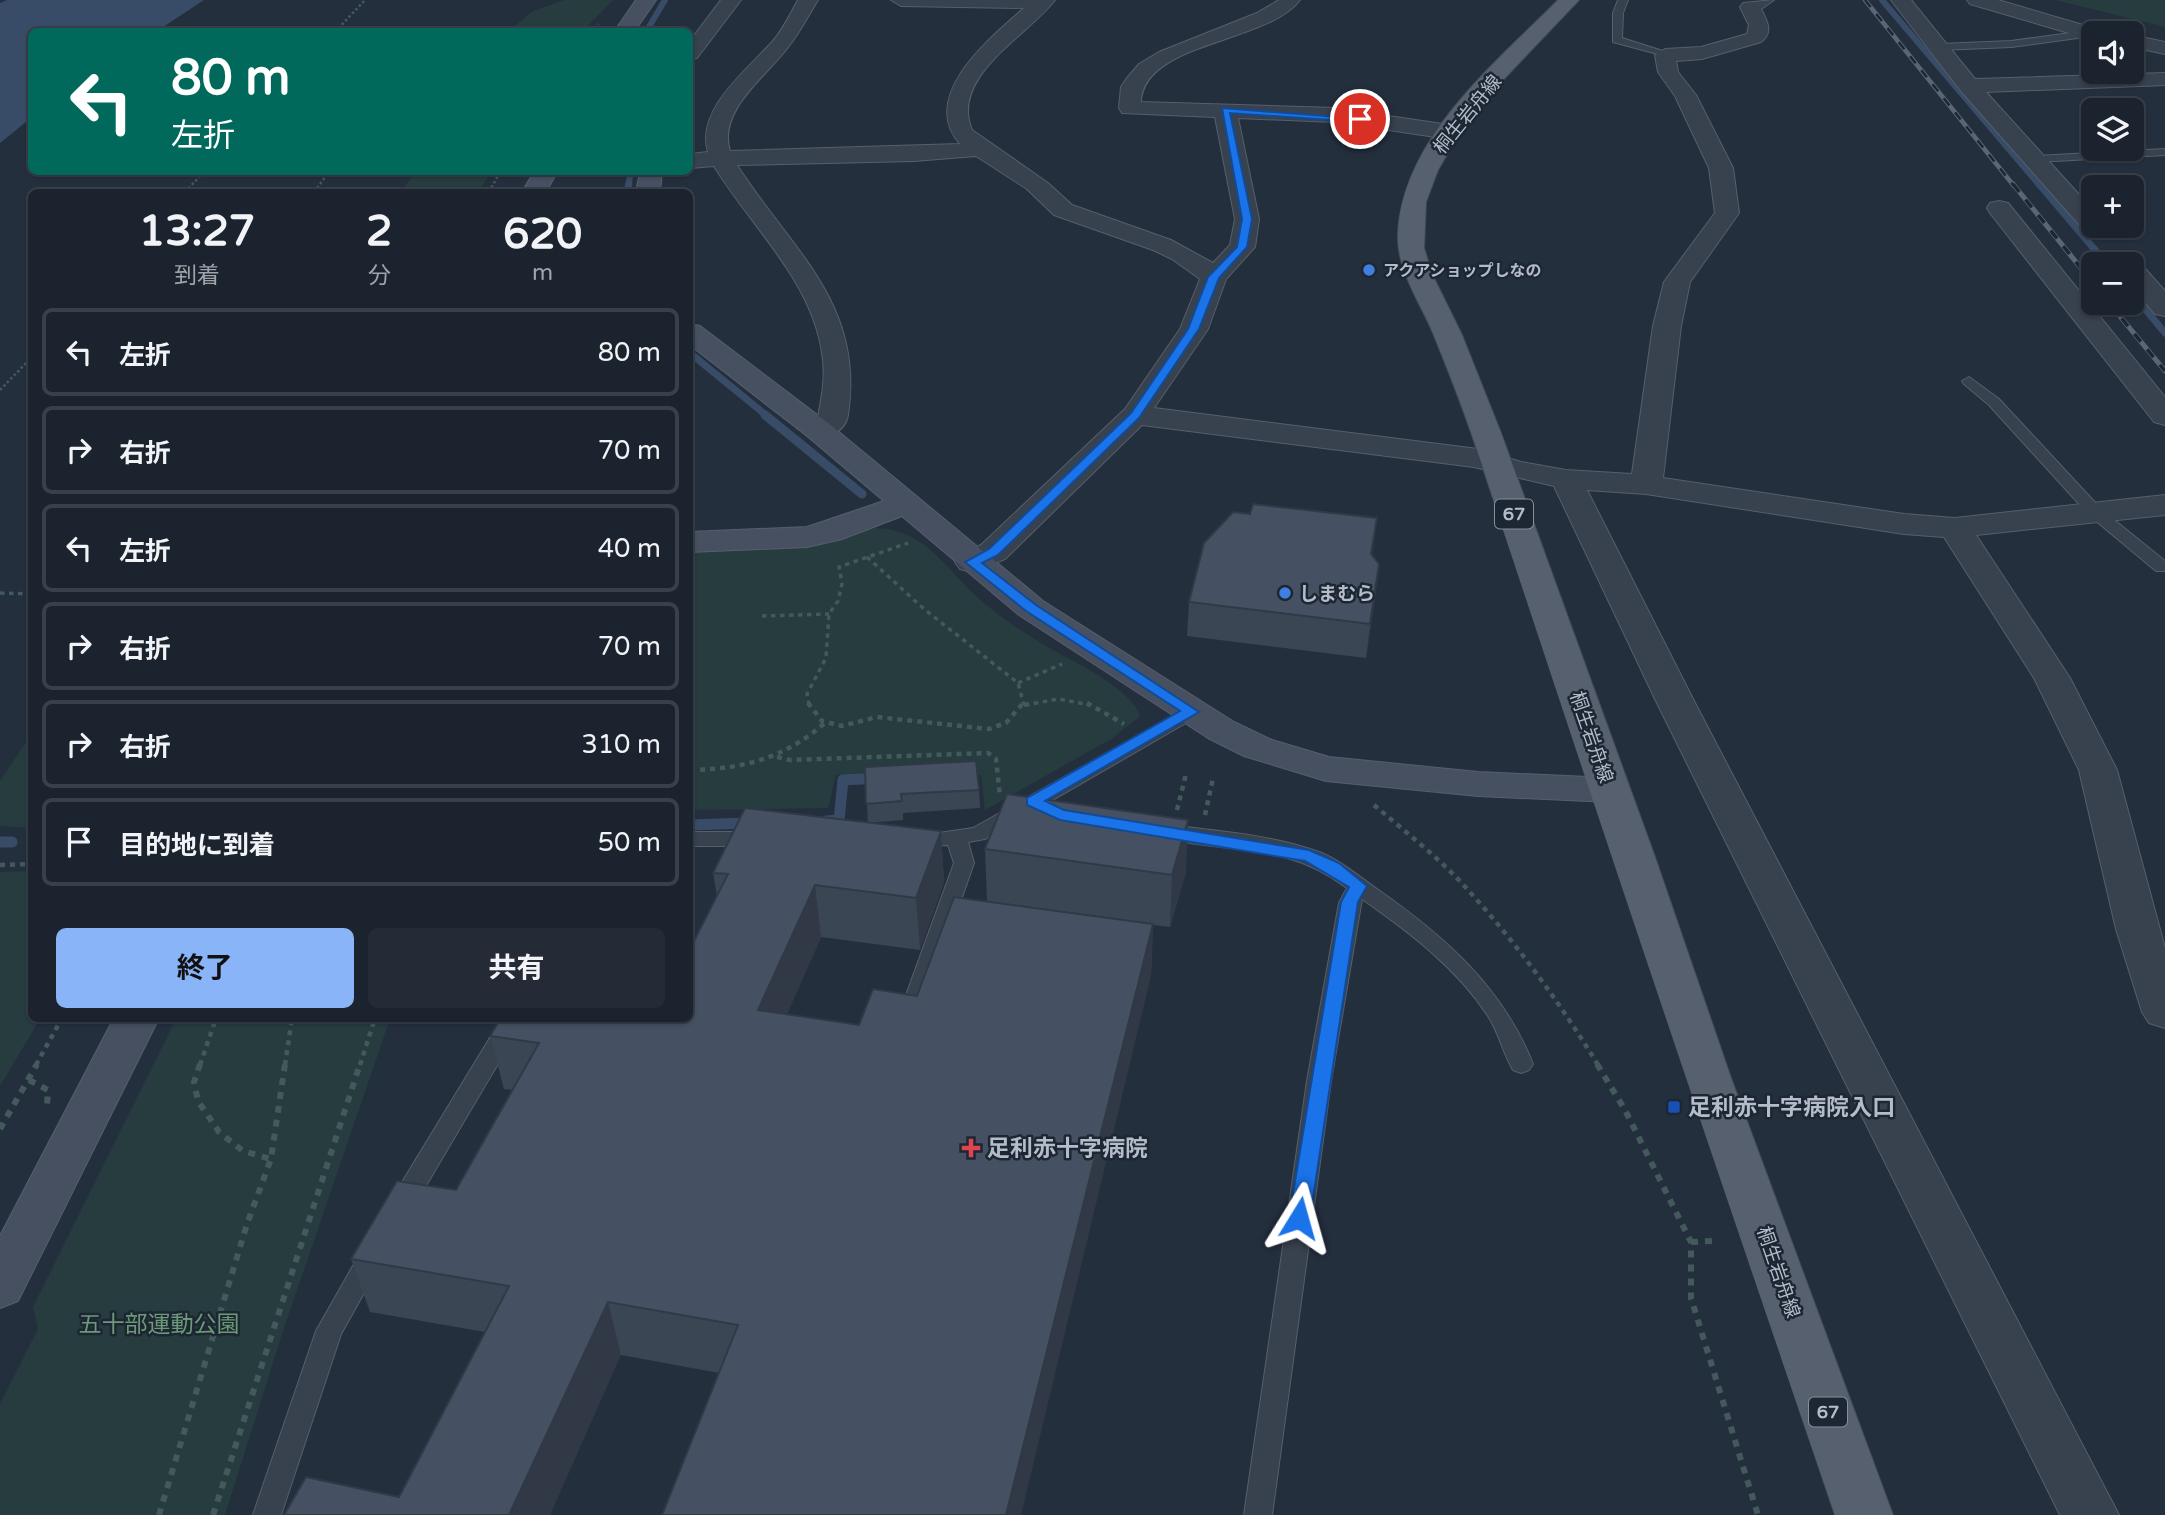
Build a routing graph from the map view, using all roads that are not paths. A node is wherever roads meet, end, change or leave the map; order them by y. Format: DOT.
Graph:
graph roads {
  1 [pos="646,0"];
  2 [pos="731,0"];
  3 [pos="808,0"];
  4 [pos="901,0"];
  5 [pos="1290,0"];
  6 [pos="1569,0"];
  7 [pos="1623,0"];
  8 [pos="1764,0"];
  9 [pos="1900,0"];
  10 [pos="1977,0"];
  11 [pos="1043,2"];
  12 [pos="627,28"];
  13 [pos="2081,30"];
  14 [pos="2081,34"];
  15 [pos="2144,44"];
  16 [pos="1940,47"];
  17 [pos="2165,48"];
  18 [pos="693,50"];
  19 [pos="1665,55"];
  20 [pos="2066,63"];
  21 [pos="2081,72"];
  22 [pos="2165,79"];
  23 [pos="2144,80"];
  24 [pos="2081,82"];
  25 [pos="1969,86"];
  26 [pos="1225,110"];
  27 [pos="1449,132"];
  28 [pos="981,149"];
  29 [pos="2165,152"];
  30 [pos="721,158"];
  31 [pos="2036,159"];
  32 [pos="693,161"];
  33 [pos="1999,208"];
  34 [pos="2081,212"];
  35 [pos="2104,238"];
  36 [pos="2117,252"];
  37 [pos="1214,277"];
  38 [pos="2144,284"];
  39 [pos="2165,309"];
  40 [pos="693,334"];
  41 [pos="1969,382"];
  42 [pos="1135,415"];
  43 [pos="2165,416"];
  44 [pos="817,429"];
  45 [pos="1497,464"];
  46 [pos="1566,479"];
  47 [pos="1646,485"];
  48 [pos="905,504"];
  49 [pos="2165,505"];
  50 [pos="2096,513"];
  51 [pos="1955,528"];
  52 [pos="693,542"];
  53 [pos="972,562"];
  54 [pos="2162,567"];
  55 [pos="1191,712"];
  56 [pos="1610,790"];
  57 [pos="1033,802"];
  58 [pos="1060,815"];
  59 [pos="1136,827"];
  60 [pos="693,839"];
  61 [pos="775,839"];
  62 [pos="957,839"];
  63 [pos="898,842"];
  64 [pos="1358,886"];
  65 [pos="2151,930"];
  66 [pos="2165,1012"];
  67 [pos="135,1022"];
  68 [pos="512,1022"];
  69 [pos="908,1022"];
  70 [pos="1521,1064"];
  71 [pos="0,1286"];
  72 [pos="267,1515"];
  73 [pos="1258,1515"];
  74 [pos="1864,1515"];
  75 [pos="2090,1515"];
  1 -- 12 [label="street"];
  2 -- 18 [label="street"];
  3 -- 30 [label="street"];
  4 -- 11 [label="street"];
  5 -- 26 [label="street"];
  6 -- 27 [label="main road, 桐生岩舟線 / 67"];
  7 -- 19 [label="lane"];
  8 -- 19 [label="street"];
  9 -- 16 [label="street"];
  10 -- 13 [label="street"];
  11 -- 28 [label="street"];
  14 -- 16 [label="lane"];
  15 -- 17 [label="street"];
  16 -- 25 [label="street"];
  19 -- 47 [label="street"];
  20 -- 21 [label="street"];
  22 -- 23 [label="street"];
  24 -- 25 [label="street"];
  25 -- 31 [label="street"];
  26 -- 27 [label="street"];
  26 -- 37 [label="street"];
  27 -- 45 [label="main road, 桐生岩舟線 / 67"];
  28 -- 30 [label="street"];
  28 -- 37 [label="street"];
  29 -- 31 [label="lane"];
  30 -- 32 [label="street"];
  30 -- 44 [label="street"];
  31 -- 34 [label="street"];
  33 -- 43 [label="street"];
  35 -- 36 [label="street"];
  37 -- 42 [label="street"];
  38 -- 39 [label="street"];
  40 -- 44 [label="street"];
  41 -- 50 [label="lane"];
  42 -- 45 [label="street"];
  42 -- 53 [label="street"];
  44 -- 48 [label="street"];
  45 -- 46 [label="street"];
  45 -- 56 [label="main road, 桐生岩舟線 / 67"];
  46 -- 47 [label="street"];
  46 -- 75 [label="street"];
  47 -- 51 [label="street"];
  48 -- 52 [label="street"];
  48 -- 53 [label="street"];
  49 -- 50 [label="street"];
  50 -- 51 [label="street"];
  50 -- 54 [label="lane"];
  51 -- 65 [label="street"];
  53 -- 55 [label="street"];
  55 -- 56 [label="street"];
  55 -- 57 [label="lane"];
  56 -- 74 [label="main road, 桐生岩舟線 / 67"];
  57 -- 58 [label="lane"];
  57 -- 62 [label="lane"];
  59 -- 64 [label="lane"];
  60 -- 61 [label="lane"];
  62 -- 63 [label="lane"];
  62 -- 69 [label="lane"];
  64 -- 70 [label="lane"];
  64 -- 73 [label="lane"];
  65 -- 66 [label="street"];
  67 -- 71 [label="street"];
  68 -- 72 [label="lane"];
}
